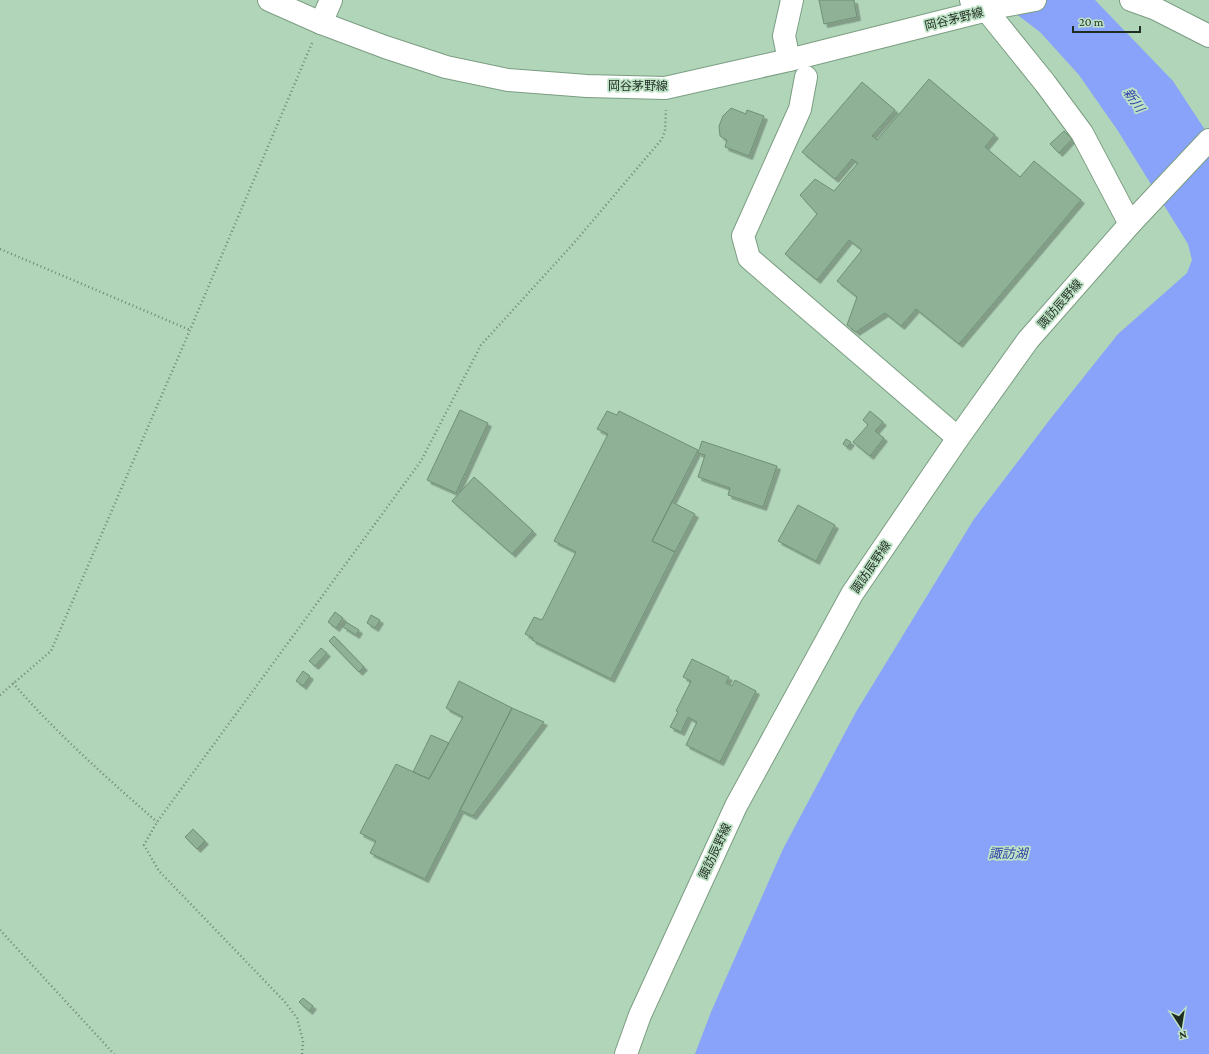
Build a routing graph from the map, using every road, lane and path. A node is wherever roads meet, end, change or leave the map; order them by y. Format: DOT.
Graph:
graph roads {
  1 [pos="269,0"];
  2 [pos="331,0"];
  3 [pos="792,0"];
  4 [pos="1035,0"];
  5 [pos="1131,0"];
  6 [pos="987,6"];
  7 [pos="321,22"];
  8 [pos="1209,36"];
  9 [pos="789,60"];
  10 [pos="806,77"];
  11 [pos="665,88"];
  12 [pos="1209,140"];
  13 [pos="1130,224"];
  14 [pos="0,249"];
  15 [pos="190,330"];
  16 [pos="958,438"];
  17 [pos="13,683"];
  18 [pos="0,695"];
  19 [pos="157,822"];
  20 [pos="0,930"];
  21 [pos="114,1054"];
  22 [pos="302,1054"];
  23 [pos="626,1054"];
  1 -- 7 [label="main road, 岡谷茅野線"];
  2 -- 7 [label="main road"];
  3 -- 9 [label="main road"];
  4 -- 6 [label="main road, 岡谷茅野線"];
  5 -- 8 [label="main road"];
  6 -- 9 [label="main road, 岡谷茅野線"];
  6 -- 13 [label="main road"];
  7 -- 11 [label="main road, 岡谷茅野線"];
  7 -- 15 [label="path"];
  9 -- 11 [label="main road, 岡谷茅野線"];
  10 -- 16 [label="main road"];
  11 -- 19 [label="path"];
  12 -- 13 [label="main road, 諏訪辰野線"];
  13 -- 16 [label="main road, 諏訪辰野線"];
  14 -- 15 [label="path"];
  15 -- 17 [label="path"];
  16 -- 23 [label="main road, 諏訪辰野線"];
  17 -- 18 [label="path"];
  17 -- 19 [label="path"];
  19 -- 22 [label="path"];
  20 -- 21 [label="path"];
}
